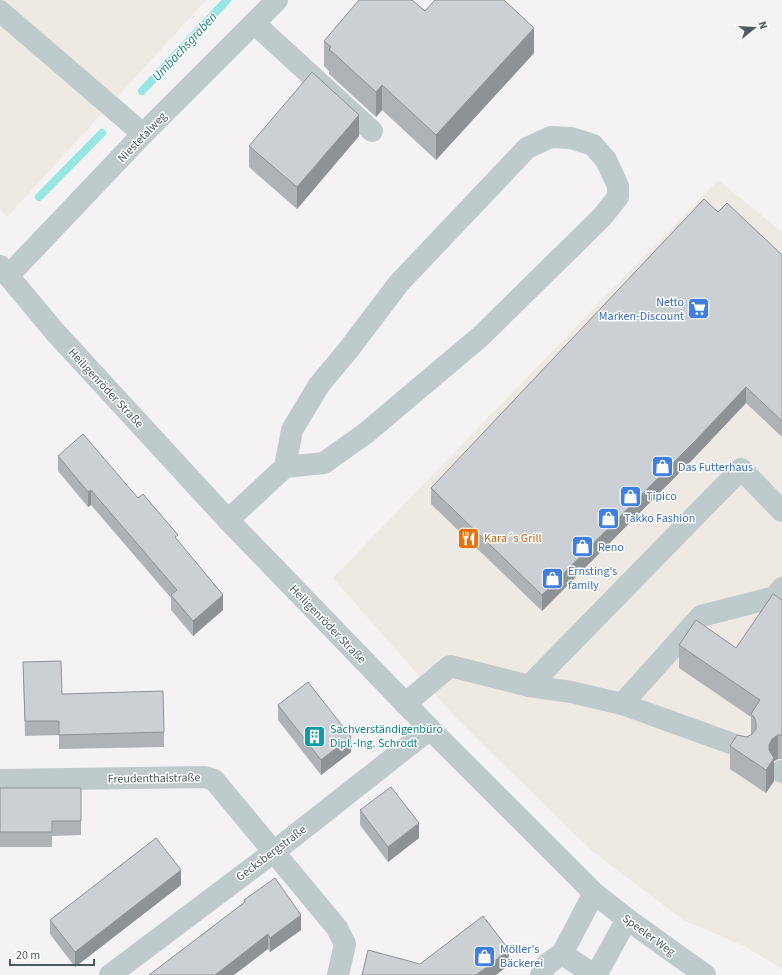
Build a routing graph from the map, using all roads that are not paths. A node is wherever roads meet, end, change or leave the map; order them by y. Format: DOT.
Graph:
graph roads {
  1 [pos="277,0"];
  2 [pos="0,11"];
  3 [pos="254,23"];
  4 [pos="372,131"];
  5 [pos="143,134"];
  6 [pos="4,271"];
  7 [pos="285,467"];
  8 [pos="782,511"];
  9 [pos="228,520"];
  10 [pos="780,595"];
  11 [pos="529,686"];
  12 [pos="405,704"];
  13 [pos="622,704"];
  14 [pos="430,729"];
  15 [pos="744,748"];
  16 [pos="0,780"];
  17 [pos="274,851"];
  18 [pos="594,893"];
  19 [pos="627,919"];
  20 [pos="562,954"];
  21 [pos="110,975"];
  22 [pos="338,975"];
  23 [pos="541,975"];
  24 [pos="595,975"];
  25 [pos="705,975"];
  1 -- 3 [label="street, Niestetalweg"];
  2 -- 5 [label="street"];
  3 -- 4 [label="street"];
  3 -- 5 [label="street, Niestetalweg"];
  5 -- 6 [label="street, Niestetalweg"];
  6 -- 9 [label="street, Heiligenröder Straße"];
  7 -- 7 [label="street"];
  7 -- 9 [label="street"];
  8 -- 11 [label="street"];
  9 -- 12 [label="street, Heiligenröder Straße"];
  10 -- 13 [label="street"];
  11 -- 12 [label="street"];
  11 -- 13 [label="street"];
  12 -- 14 [label="street, Heiligenröder Straße"];
  13 -- 15 [label="street"];
  14 -- 17 [label="street, Gecksbergstraße"];
  14 -- 18 [label="street, Heiligenröder Straße"];
  16 -- 17 [label="street, Freudenthalstraße"];
  17 -- 21 [label="street, Gecksbergstraße"];
  17 -- 22 [label="street, Freudenthalstraße"];
  18 -- 19 [label="street, Speeler Weg"];
  18 -- 20 [label="street"];
  19 -- 24 [label="street"];
  19 -- 25 [label="street, Speeler Weg"];
  20 -- 23 [label="street"];
  20 -- 24 [label="street"];
}
